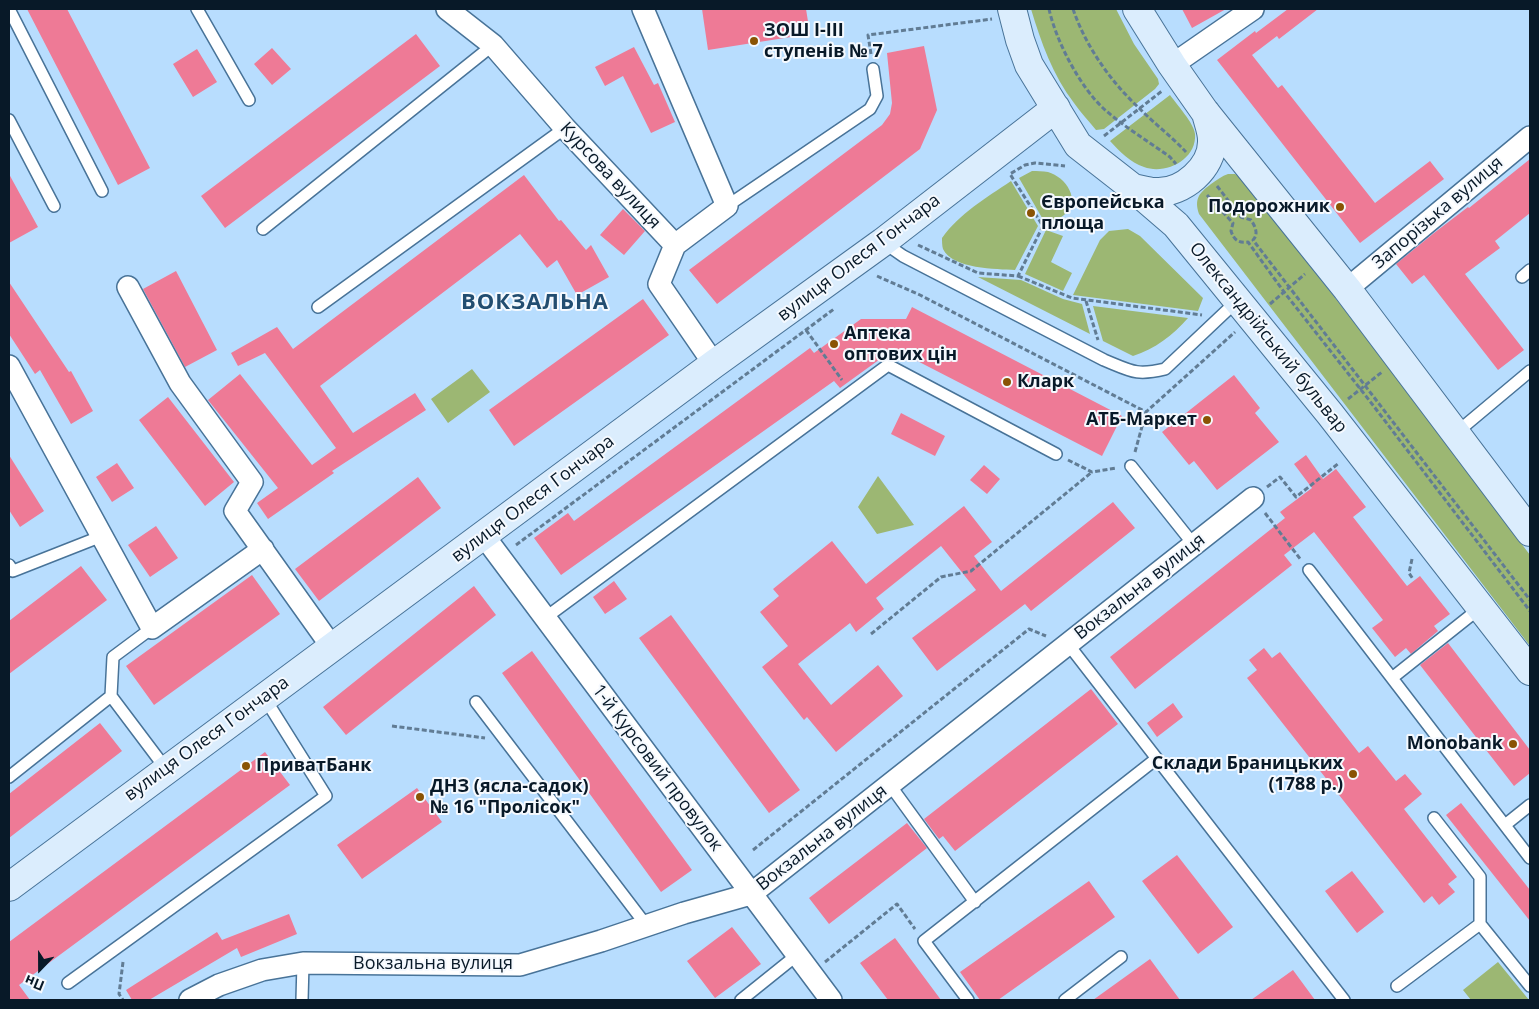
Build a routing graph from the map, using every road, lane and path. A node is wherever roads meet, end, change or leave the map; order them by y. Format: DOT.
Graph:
graph roads {
  1 [pos="9,9"];
  2 [pos="197,9"];
  3 [pos="447,9"];
  4 [pos="643,9"];
  5 [pos="1048,9"];
  6 [pos="1073,9"];
  7 [pos="1137,9"];
  8 [pos="1253,9"];
  9 [pos="1002,14"];
  10 [pos="493,45"];
  11 [pos="873,69"];
  12 [pos="1176,71"];
  13 [pos="249,100"];
  14 [pos="1056,108"];
  15 [pos="1139,109"];
  16 [pos="1205,112"];
  17 [pos="9,120"];
  18 [pos="1120,123"];
  19 [pos="565,128"];
  20 [pos="1530,137"];
  21 [pos="1074,162"];
  22 [pos="1196,173"];
  23 [pos="102,190"];
  24 [pos="1122,195"];
  25 [pos="54,206"];
  26 [pos="727,206"];
  27 [pos="1099,206"];
  28 [pos="1043,226"];
  29 [pos="1052,226"];
  30 [pos="264,229"];
  31 [pos="883,242"];
  32 [pos="918,244"];
  33 [pos="675,245"];
  34 [pos="1311,269"];
  35 [pos="1018,276"];
  36 [pos="128,287"];
  37 [pos="1289,287"];
  38 [pos="1347,289"];
  39 [pos="1284,292"];
  40 [pos="1086,300"];
  41 [pos="1269,304"];
  42 [pos="1230,307"];
  43 [pos="318,308"];
  44 [pos="806,330"];
  45 [pos="1236,331"];
  46 [pos="1104,360"];
  47 [pos="714,364"];
  48 [pos="9,366"];
  49 [pos="1530,371"];
  50 [pos="1382,372"];
  51 [pos="1366,385"];
  52 [pos="1360,389"];
  53 [pos="851,393"];
  54 [pos="1344,402"];
  55 [pos="1146,412"];
  56 [pos="1456,433"];
  57 [pos="1056,454"];
  58 [pos="1339,463"];
  59 [pos="1131,466"];
  60 [pos="1092,472"];
  61 [pos="1253,498"];
  62 [pos="1530,532"];
  63 [pos="102,536"];
  64 [pos="484,536"];
  65 [pos="1194,545"];
  66 [pos="262,549"];
  67 [pos="1413,558"];
  68 [pos="9,565"];
  69 [pos="1309,570"];
  70 [pos="1414,579"];
  71 [pos="1530,600"];
  72 [pos="1480,608"];
  73 [pos="1530,611"];
  74 [pos="545,618"];
  75 [pos="152,628"];
  76 [pos="870,634"];
  77 [pos="1068,644"];
  78 [pos="332,647"];
  79 [pos="1530,671"];
  80 [pos="1392,678"];
  81 [pos="111,696"];
  82 [pos="264,698"];
  83 [pos="476,702"];
  84 [pos="392,726"];
  85 [pos="505,740"];
  86 [pos="1156,759"];
  87 [pos="166,769"];
  88 [pos="9,777"];
  89 [pos="890,785"];
  90 [pos="1530,805"];
  91 [pos="1434,818"];
  92 [pos="1505,825"];
  93 [pos="753,850"];
  94 [pos="1530,858"];
  95 [pos="9,886"];
  96 [pos="752,894"];
  97 [pos="975,902"];
  98 [pos="1480,924"];
  99 [pos="646,925"];
  100 [pos="126,941"];
  101 [pos="924,941"];
  102 [pos="797,955"];
  103 [pos="1121,958"];
  104 [pos="303,963"];
  105 [pos="822,964"];
  106 [pos="68,982"];
  107 [pos="1397,986"];
  108 [pos="1530,986"];
  109 [pos="123,1000"];
  110 [pos="190,1000"];
  111 [pos="302,1000"];
  112 [pos="741,1000"];
  113 [pos="831,1000"];
  114 [pos="968,1000"];
  115 [pos="1065,1000"];
  116 [pos="1344,1000"];
  1 -- 23 [label="lane"];
  2 -- 13 [label="lane"];
  3 -- 10 [label="street, Курсова вулиця"];
  4 -- 26 [label="street"];
  5 -- 18 [label="path"];
  6 -- 15 [label="path"];
  7 -- 12 [label="main road"];
  8 -- 12 [label="street"];
  9 -- 11 [label="path"];
  9 -- 14 [label="main road, Олександрійський бульвар"];
  10 -- 19 [label="street, Курсова вулиця"];
  10 -- 30 [label="lane"];
  11 -- 26 [label="lane"];
  12 -- 15 [label="path"];
  12 -- 16 [label="main road"];
  14 -- 21 [label="main road, Олександрійський бульвар"];
  14 -- 31 [label="main road, вулиця Олеся Гончара"];
  15 -- 18 [label="path"];
  15 -- 22 [label="path"];
  16 -- 22 [label="main road"];
  16 -- 38 [label="main road"];
  17 -- 25 [label="lane"];
  18 -- 21 [label="path"];
  18 -- 22 [label="path"];
  19 -- 33 [label="street, Курсова вулиця"];
  19 -- 43 [label="lane"];
  20 -- 38 [label="street, Запорізька вулиця"];
  21 -- 24 [label="main road, Олександрійський бульвар"];
  21 -- 28 [label="path"];
  22 -- 24 [label="main road"];
  22 -- 37 [label="path"];
  22 -- 39 [label="path"];
  24 -- 27 [label="path"];
  24 -- 42 [label="main road, Олександрійський бульвар"];
  26 -- 33 [label="street"];
  28 -- 29 [label="path"];
  28 -- 35 [label="path"];
  31 -- 46 [label="lane"];
  31 -- 47 [label="main road, вулиця Олеся Гончара"];
  32 -- 35 [label="path"];
  33 -- 47 [label="street, Курсова вулиця"];
  34 -- 37 [label="path"];
  35 -- 40 [label="path"];
  36 -- 66 [label="street"];
  37 -- 39 [label="path"];
  37 -- 51 [label="path"];
  38 -- 56 [label="main road"];
  39 -- 41 [label="path"];
  39 -- 52 [label="path"];
  40 -- 42 [label="path"];
  40 -- 46 [label="path"];
  42 -- 45 [label="path"];
  42 -- 46 [label="lane"];
  42 -- 72 [label="main road, Олександрійський бульвар"];
  44 -- 53 [label="path"];
  47 -- 64 [label="main road, вулиця Олеся Гончара"];
  48 -- 63 [label="street"];
  49 -- 56 [label="lane"];
  50 -- 51 [label="path"];
  51 -- 52 [label="path"];
  51 -- 71 [label="path"];
  52 -- 54 [label="path"];
  52 -- 73 [label="path"];
  53 -- 57 [label="lane"];
  53 -- 74 [label="lane"];
  55 -- 59 [label="path"];
  56 -- 62 [label="main road"];
  57 -- 60 [label="path"];
  58 -- 61 [label="path"];
  59 -- 60 [label="path"];
  59 -- 65 [label="lane"];
  60 -- 76 [label="path"];
  61 -- 65 [label="street, Вокзальна вулиця"];
  61 -- 69 [label="path"];
  63 -- 68 [label="lane"];
  63 -- 75 [label="street"];
  64 -- 74 [label="street, 1-й Курсовий провулок"];
  64 -- 78 [label="main road, вулиця Олеся Гончара"];
  65 -- 77 [label="street, Вокзальна вулиця"];
  66 -- 75 [label="street"];
  66 -- 78 [label="street"];
  67 -- 70 [label="path"];
  69 -- 80 [label="lane"];
  72 -- 79 [label="main road, Олександрійський бульвар"];
  72 -- 80 [label="lane"];
  74 -- 96 [label="street, 1-й Курсовий провулок"];
  75 -- 81 [label="lane"];
  77 -- 86 [label="lane"];
  77 -- 89 [label="street, Вокзальна вулиця"];
  77 -- 93 [label="path"];
  78 -- 82 [label="main road, вулиця Олеся Гончара"];
  80 -- 92 [label="lane"];
  81 -- 87 [label="lane"];
  81 -- 88 [label="lane"];
  82 -- 87 [label="main road, вулиця Олеся Гончара"];
  82 -- 100 [label="lane"];
  83 -- 85 [label="lane"];
  84 -- 85 [label="path"];
  85 -- 99 [label="lane"];
  86 -- 97 [label="lane"];
  86 -- 116 [label="lane"];
  87 -- 95 [label="main road, вулиця Олеся Гончара"];
  89 -- 96 [label="street, Вокзальна вулиця"];
  89 -- 97 [label="lane"];
  90 -- 92 [label="lane"];
  91 -- 98 [label="lane"];
  92 -- 94 [label="lane"];
  96 -- 99 [label="street, Вокзальна вулиця"];
  96 -- 102 [label="street, 1-й Курсовий провулок"];
  97 -- 101 [label="lane"];
  98 -- 107 [label="lane"];
  98 -- 108 [label="lane"];
  99 -- 104 [label="street, Вокзальна вулиця"];
  100 -- 106 [label="lane"];
  100 -- 109 [label="path"];
  101 -- 105 [label="path"];
  101 -- 114 [label="lane"];
  102 -- 112 [label="lane"];
  102 -- 113 [label="street, 1-й Курсовий провулок"];
  103 -- 115 [label="lane"];
  104 -- 110 [label="street, Вокзальна вулиця"];
  104 -- 111 [label="lane"];
}
